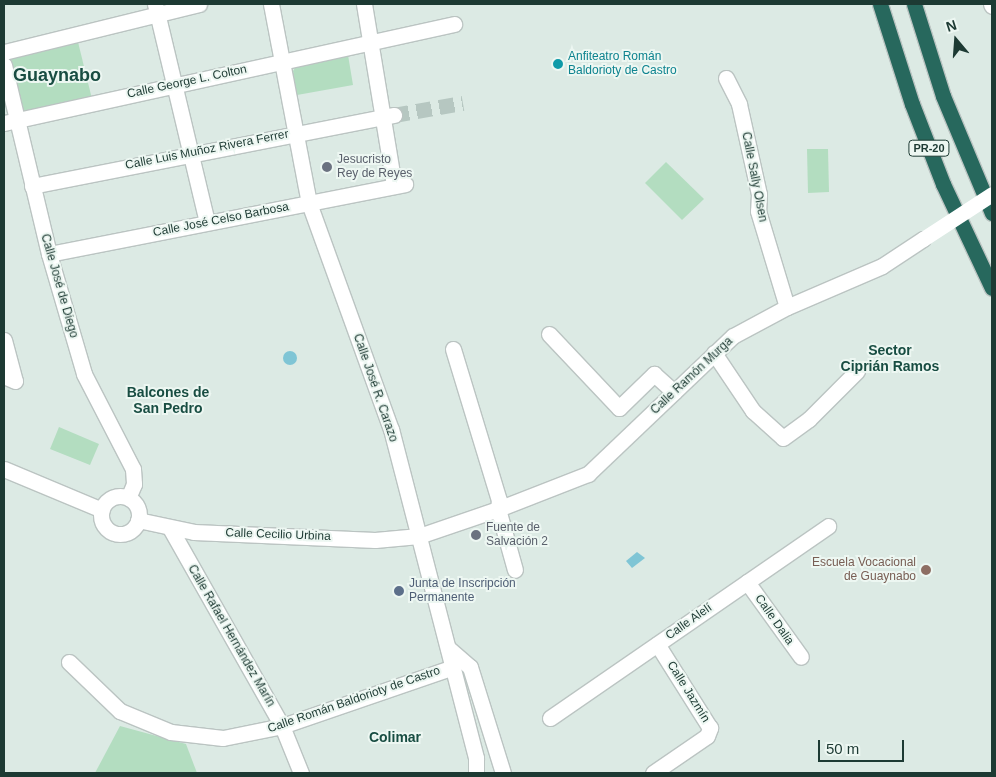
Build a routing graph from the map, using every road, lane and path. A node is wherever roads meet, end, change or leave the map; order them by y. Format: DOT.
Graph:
graph roads {
  1 [pos="200,4"];
  2 [pos="271,4"];
  3 [pos="364,4"];
  4 [pos="880,4"];
  5 [pos="914,4"];
  6 [pos="156,9"];
  7 [pos="454,24"];
  8 [pos="371,44"];
  9 [pos="4,52"];
  10 [pos="283,62"];
  11 [pos="4,65"];
  12 [pos="726,78"];
  13 [pos="174,84"];
  14 [pos="388,116"];
  15 [pos="11,122"];
  16 [pos="296,133"];
  17 [pos="190,153"];
  18 [pos="32,186"];
  19 [pos="992,194"];
  20 [pos="309,203"];
  21 [pos="992,213"];
  22 [pos="206,222"];
  23 [pos="49,254"];
  24 [pos="992,288"];
  25 [pos="787,307"];
  26 [pos="549,334"];
  27 [pos="4,340"];
  28 [pos="453,349"];
  29 [pos="714,353"];
  30 [pos="857,371"];
  31 [pos="4,376"];
  32 [pos="674,392"];
  33 [pos="4,469"];
  34 [pos="128,498"];
  35 [pos="498,509"];
  36 [pos="102,510"];
  37 [pos="138,520"];
  38 [pos="828,526"];
  39 [pos="170,528"];
  40 [pos="419,536"];
  41 [pos="515,570"];
  42 [pos="747,582"];
  43 [pos="657,644"];
  44 [pos="448,648"];
  45 [pos="800,657"];
  46 [pos="69,662"];
  47 [pos="453,667"];
  48 [pos="550,718"];
  49 [pos="282,726"];
  50 [pos="301,773"];
  51 [pos="476,773"];
  52 [pos="503,773"];
  53 [pos="653,773"];
  1 -- 6 [label="street"];
  2 -- 10 [label="street, Calle José R. Carazo"];
  3 -- 8 [label="street"];
  4 -- 24 [label="highway, PR-20"];
  5 -- 21 [label="highway, PR-20"];
  6 -- 9 [label="street"];
  6 -- 13 [label="street"];
  7 -- 8 [label="street, Calle George L. Colton"];
  8 -- 10 [label="street, Calle George L. Colton"];
  8 -- 14 [label="street"];
  10 -- 13 [label="street, Calle George L. Colton"];
  10 -- 16 [label="street, Calle José R. Carazo"];
  11 -- 15 [label="street, Calle José de Diego"];
  12 -- 25 [label="street, Calle Sally Olsen"];
  13 -- 15 [label="street, Calle George L. Colton"];
  13 -- 17 [label="street"];
  14 -- 16 [label="street, Calle Luis Muñoz Rivera Ferrer"];
  14 -- 20 [label="street, Calle José Celso Barbosa"];
  15 -- 18 [label="street, Calle José de Diego"];
  16 -- 17 [label="street, Calle Luis Muñoz Rivera Ferrer"];
  16 -- 20 [label="street, Calle José R. Carazo"];
  17 -- 18 [label="street, Calle Luis Muñoz Rivera Ferrer"];
  17 -- 22 [label="street"];
  18 -- 23 [label="street, Calle José de Diego"];
  19 -- 25 [label="street, Calle Ramón Murga, bridge"];
  20 -- 22 [label="street, Calle José Celso Barbosa"];
  20 -- 40 [label="street, Calle José R. Carazo"];
  22 -- 23 [label="street, Calle José Celso Barbosa"];
  23 -- 34 [label="street, Calle José de Diego"];
  25 -- 29 [label="street, Calle Ramón Murga"];
  26 -- 32 [label="street"];
  27 -- 31 [label="street"];
  28 -- 35 [label="street"];
  29 -- 30 [label="street"];
  29 -- 32 [label="street, Calle Ramón Murga"];
  32 -- 35 [label="street, Calle Ramón Murga"];
  33 -- 36 [label="street"];
  34 -- 36 [label="street"];
  34 -- 37 [label="street"];
  35 -- 40 [label="street, Calle Ramón Murga"];
  35 -- 41 [label="street"];
  36 -- 37 [label="street"];
  37 -- 39 [label="street, Calle Cecilio Urbina"];
  38 -- 42 [label="street, Calle Alelí"];
  39 -- 40 [label="street, Calle Cecilio Urbina"];
  39 -- 49 [label="street, Calle Rafael Hernández Marín"];
  40 -- 44 [label="street, Calle José R. Carazo"];
  42 -- 43 [label="street, Calle Alelí"];
  42 -- 45 [label="street, Calle Dalia"];
  43 -- 48 [label="street, Calle Alelí"];
  43 -- 53 [label="street, Calle Jazmín"];
  44 -- 47 [label="street, Calle José R. Carazo"];
  44 -- 52 [label="street"];
  46 -- 49 [label="street, Calle Román Baldorioty de Castro"];
  47 -- 49 [label="street, Calle Román Baldorioty de Castro"];
  47 -- 51 [label="street, Calle José R. Carazo"];
  49 -- 50 [label="street, Calle Rafael Hernández Marín"];
}
